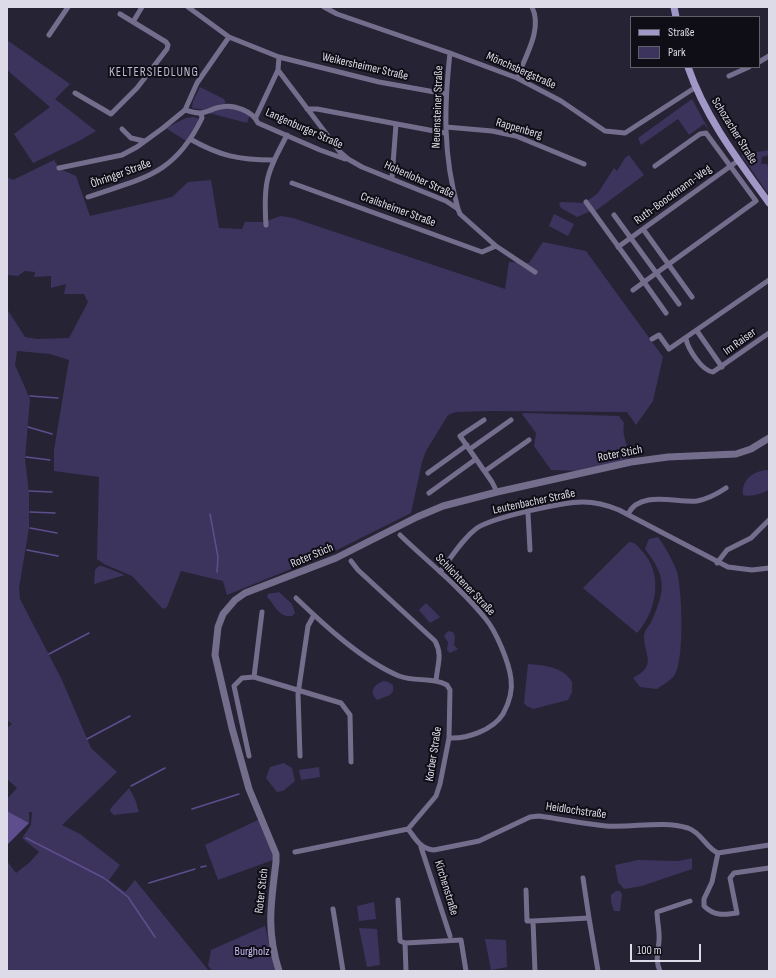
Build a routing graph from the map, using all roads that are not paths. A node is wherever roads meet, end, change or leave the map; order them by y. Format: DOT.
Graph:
graph roads {
  1 [pos="68,7"];
  2 [pos="142,7"];
  3 [pos="188,7"];
  4 [pos="324,7"];
  5 [pos="532,7"];
  6 [pos="120,14"];
  7 [pos="133,22"];
  8 [pos="49,35"];
  9 [pos="229,37"];
  10 [pos="450,52"];
  11 [pos="769,56"];
  12 [pos="279,57"];
  13 [pos="760,61"];
  14 [pos="688,68"];
  15 [pos="747,68"];
  16 [pos="278,70"];
  17 [pos="729,76"];
  18 [pos="517,78"];
  19 [pos="696,87"];
  20 [pos="75,92"];
  21 [pos="446,94"];
  22 [pos="307,109"];
  23 [pos="184,110"];
  24 [pos="201,113"];
  25 [pos="256,117"];
  26 [pos="396,124"];
  27 [pos="446,127"];
  28 [pos="122,129"];
  29 [pos="445,133"];
  30 [pos="287,135"];
  31 [pos="190,139"];
  32 [pos="332,140"];
  33 [pos="144,141"];
  34 [pos="325,152"];
  35 [pos="348,159"];
  36 [pos="273,160"];
  37 [pos="739,160"];
  38 [pos="584,164"];
  39 [pos="655,166"];
  40 [pos="730,166"];
  41 [pos="59,168"];
  42 [pos="392,178"];
  43 [pos="292,183"];
  44 [pos="88,197"];
  45 [pos="586,202"];
  46 [pos="769,203"];
  47 [pos="458,209"];
  48 [pos="614,215"];
  49 [pos="266,225"];
  50 [pos="643,229"];
  51 [pos="630,238"];
  52 [pos="496,246"];
  53 [pos="618,247"];
  54 [pos="667,264"];
  55 [pos="535,272"];
  56 [pos="656,273"];
  57 [pos="769,280"];
  58 [pos="644,282"];
  59 [pos="633,290"];
  60 [pos="692,298"];
  61 [pos="679,304"];
  62 [pos="666,313"];
  63 [pos="697,331"];
  64 [pos="769,333"];
  65 [pos="652,339"];
  66 [pos="686,339"];
  67 [pos="722,367"];
  68 [pos="484,420"];
  69 [pos="511,420"];
  70 [pos="769,438"];
  71 [pos="529,440"];
  72 [pos="468,447"];
  73 [pos="476,459"];
  74 [pos="485,471"];
  75 [pos="428,473"];
  76 [pos="726,488"];
  77 [pos="497,492"];
  78 [pos="429,493"];
  79 [pos="528,512"];
  80 [pos="628,514"];
  81 [pos="769,520"];
  82 [pos="400,535"];
  83 [pos="530,550"];
  84 [pos="351,561"];
  85 [pos="717,563"];
  86 [pos="769,568"];
  87 [pos="440,572"];
  88 [pos="296,598"];
  89 [pos="262,612"];
  90 [pos="314,615"];
  91 [pos="254,677"];
  92 [pos="436,681"];
  93 [pos="300,690"];
  94 [pos="449,738"];
  95 [pos="249,756"];
  96 [pos="300,756"];
  97 [pos="351,762"];
  98 [pos="408,829"];
  99 [pos="769,844"];
  100 [pos="421,847"];
  101 [pos="295,852"];
  102 [pos="718,853"];
  103 [pos="769,868"];
  104 [pos="583,878"];
  105 [pos="526,890"];
  106 [pos="398,900"];
  107 [pos="690,901"];
  108 [pos="333,909"];
  109 [pos="589,918"];
  110 [pos="533,921"];
  111 [pos="450,936"];
  112 [pos="405,943"];
  113 [pos="278,971"];
  114 [pos="343,971"];
  115 [pos="406,971"];
  116 [pos="466,971"];
  117 [pos="535,971"];
  118 [pos="598,971"];
  119 [pos="660,971"];
  1 -- 8 [label="street"];
  2 -- 7 [label="street"];
  3 -- 9 [label="street"];
  4 -- 10 [label="street, Mönchsbergstraße"];
  5 -- 18 [label="street"];
  6 -- 7 [label="street"];
  7 -- 20 [label="street"];
  9 -- 12 [label="street"];
  9 -- 23 [label="street"];
  10 -- 18 [label="street, Mönchsbergstraße"];
  10 -- 21 [label="street, Neuensteiner Straße"];
  11 -- 13 [label="street"];
  12 -- 16 [label="street"];
  12 -- 21 [label="street, Weikersheimer Straße"];
  14 -- 19 [label="main road, Schozacher Straße"];
  15 -- 17 [label="street"];
  16 -- 22 [label="street, Hohenloher Straße"];
  16 -- 25 [label="street"];
  18 -- 19 [label="street, Mönchsbergstraße"];
  19 -- 37 [label="main road, Schozacher Straße"];
  21 -- 27 [label="street, Neuensteiner Straße"];
  22 -- 26 [label="street"];
  22 -- 32 [label="street, Hohenloher Straße"];
  23 -- 24 [label="street, Langenburger Straße"];
  23 -- 33 [label="street"];
  24 -- 25 [label="street, Langenburger Straße"];
  24 -- 31 [label="street, Öhringer Straße"];
  25 -- 30 [label="street, Langenburger Straße"];
  26 -- 29 [label="street"];
  26 -- 42 [label="street"];
  27 -- 29 [label="street, Neuensteiner Straße"];
  27 -- 38 [label="street, Rappenberg"];
  28 -- 33 [label="street"];
  29 -- 47 [label="street, Neuensteiner Straße"];
  30 -- 34 [label="street, Langenburger Straße"];
  30 -- 36 [label="street"];
  31 -- 36 [label="street"];
  31 -- 44 [label="street, Öhringer Straße"];
  32 -- 34 [label="street"];
  32 -- 35 [label="street, Hohenloher Straße"];
  33 -- 41 [label="street"];
  34 -- 35 [label="street, Langenburger Straße"];
  35 -- 42 [label="street, Hohenloher Straße"];
  36 -- 49 [label="street"];
  37 -- 40 [label="street, Ruth-Boockmann-Weg"];
  37 -- 46 [label="main road, Schozacher Straße"];
  39 -- 40 [label="street"];
  40 -- 50 [label="street, Ruth-Boockmann-Weg"];
  40 -- 54 [label="street"];
  42 -- 47 [label="street, Hohenloher Straße"];
  43 -- 52 [label="street, Crailsheimer Straße"];
  45 -- 53 [label="street"];
  47 -- 52 [label="street, Hohenloher Straße"];
  48 -- 51 [label="street"];
  50 -- 51 [label="street, Ruth-Boockmann-Weg"];
  50 -- 54 [label="street"];
  51 -- 53 [label="street, Ruth-Boockmann-Weg"];
  51 -- 56 [label="street"];
  52 -- 55 [label="street, Hohenloher Straße"];
  53 -- 58 [label="street"];
  54 -- 56 [label="street"];
  54 -- 60 [label="street"];
  56 -- 58 [label="street"];
  56 -- 61 [label="street"];
  57 -- 63 [label="street"];
  58 -- 59 [label="street"];
  58 -- 62 [label="street"];
  63 -- 66 [label="street"];
  63 -- 67 [label="street, Im Raiser"];
  64 -- 67 [label="street, Im Raiser"];
  65 -- 66 [label="street"];
  66 -- 67 [label="street, Im Raiser"];
  68 -- 72 [label="street"];
  69 -- 72 [label="street"];
  70 -- 77 [label="street, Roter Stich"];
  71 -- 74 [label="street"];
  72 -- 73 [label="street"];
  72 -- 75 [label="street"];
  73 -- 74 [label="street"];
  73 -- 78 [label="street"];
  74 -- 77 [label="street"];
  76 -- 80 [label="street"];
  77 -- 113 [label="street, Roter Stich"];
  79 -- 80 [label="street, Leutenbacher Straße"];
  79 -- 83 [label="street"];
  79 -- 87 [label="street, Leutenbacher Straße"];
  80 -- 85 [label="street, Leutenbacher Straße"];
  81 -- 85 [label="street"];
  82 -- 87 [label="street, Schlichtener Straße"];
  84 -- 92 [label="street"];
  85 -- 86 [label="street, Leutenbacher Straße"];
  87 -- 94 [label="street, Schlichtener Straße"];
  88 -- 90 [label="street"];
  89 -- 91 [label="street"];
  90 -- 92 [label="street"];
  90 -- 93 [label="street"];
  91 -- 93 [label="street"];
  91 -- 95 [label="street"];
  92 -- 94 [label="street, Korber Straße"];
  93 -- 96 [label="street"];
  93 -- 97 [label="street"];
  94 -- 98 [label="street, Korber Straße"];
  98 -- 100 [label="street"];
  98 -- 101 [label="street"];
  99 -- 102 [label="street"];
  100 -- 102 [label="street, Heidlochstraße"];
  100 -- 111 [label="street, Kirchenstraße"];
  102 -- 103 [label="street"];
  104 -- 109 [label="street"];
  105 -- 110 [label="street"];
  106 -- 112 [label="street"];
  107 -- 119 [label="street"];
  108 -- 114 [label="street"];
  109 -- 110 [label="street"];
  109 -- 118 [label="street"];
  110 -- 117 [label="street"];
  112 -- 115 [label="street"];
  112 -- 116 [label="street"];
}
